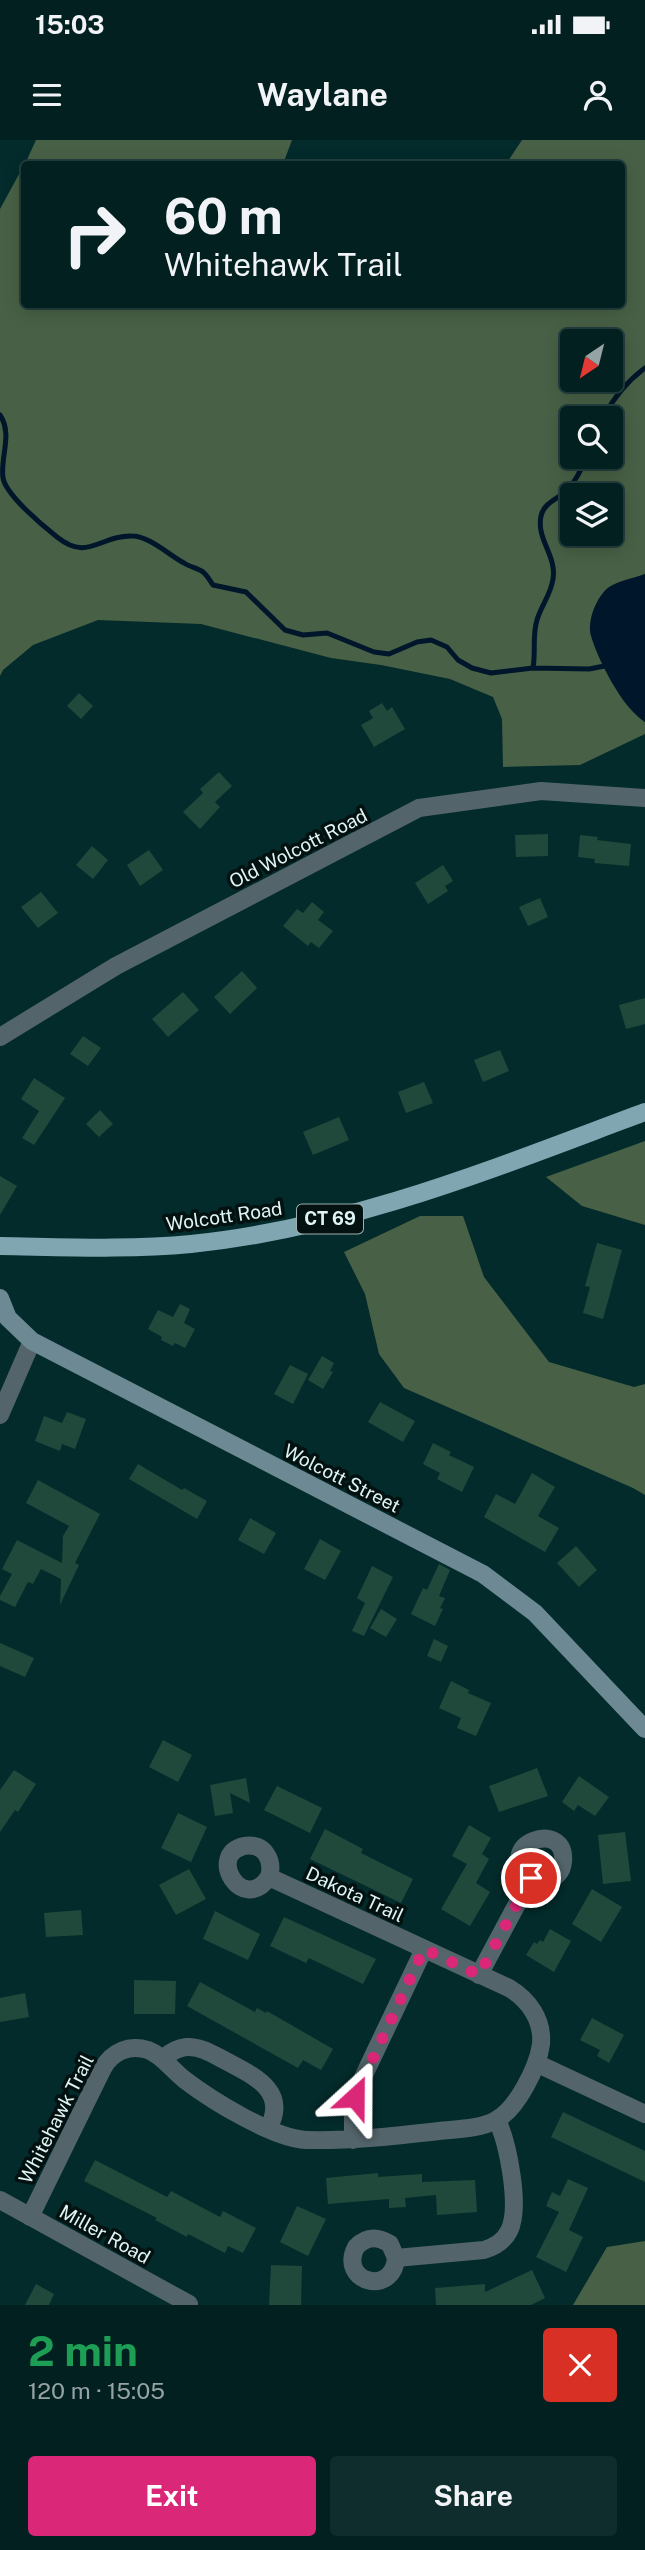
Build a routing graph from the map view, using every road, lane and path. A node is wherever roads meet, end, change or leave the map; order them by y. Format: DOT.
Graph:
graph roads {
  1 [pos="645,798"];
  2 [pos="0,1037"];
  3 [pos="645,1112"];
  4 [pos="0,1246"];
  5 [pos="0,1298"];
  6 [pos="32,1341"];
  7 [pos="0,1415"];
  8 [pos="645,1729"];
  9 [pos="269,1877"];
  10 [pos="531,1878"];
  11 [pos="424,1949"];
  12 [pos="479,1975"];
  13 [pos="162,2059"];
  14 [pos="536,2063"];
  15 [pos="645,2114"];
  16 [pos="497,2120"];
  17 [pos="268,2129"];
  18 [pos="353,2140"];
  19 [pos="0,2200"];
  20 [pos="30,2217"];
  21 [pos="396,2258"];
  22 [pos="189,2304"];
  1 -- 2 [label="street, Old Wolcott Road"];
  3 -- 4 [label="main road, Wolcott Road / CT 69"];
  5 -- 6 [label="main road, Wolcott Street"];
  6 -- 7 [label="street"];
  6 -- 8 [label="main road, Wolcott Street"];
  9 -- 11 [label="street, Dakota Trail"];
  10 -- 12 [label="street"];
  11 -- 12 [label="street"];
  11 -- 18 [label="street"];
  12 -- 14 [label="street"];
  13 -- 17 [label="street, Whitehawk Trail"];
  13 -- 17 [label="street"];
  13 -- 20 [label="street, Whitehawk Trail"];
  14 -- 15 [label="street"];
  14 -- 16 [label="street"];
  16 -- 18 [label="street, Whitehawk Trail"];
  16 -- 21 [label="street"];
  17 -- 18 [label="street, Whitehawk Trail"];
  19 -- 20 [label="street, Miller Road"];
  20 -- 22 [label="street, Miller Road"];
}
